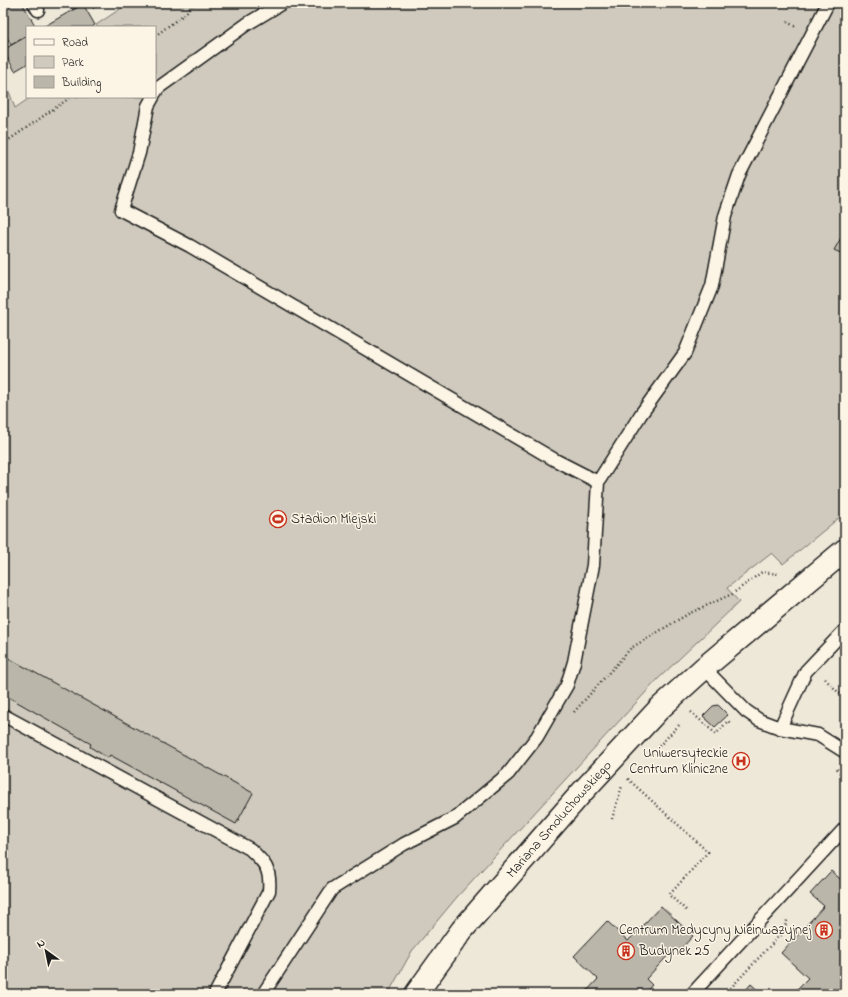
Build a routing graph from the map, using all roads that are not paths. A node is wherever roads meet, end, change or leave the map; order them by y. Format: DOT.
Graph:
graph roads {
  1 [pos="282,3"];
  2 [pos="828,3"];
  3 [pos="156,91"];
  4 [pos="152,98"];
  5 [pos="598,482"];
  6 [pos="845,550"];
  7 [pos="845,630"];
  8 [pos="704,668"];
  9 [pos="3,715"];
  10 [pos="780,728"];
  11 [pos="845,752"];
  12 [pos="845,828"];
  13 [pos="215,994"];
  14 [pos="263,994"];
  15 [pos="416,994"];
  16 [pos="692,994"];
  1 -- 3 [label="lane"];
  2 -- 5 [label="lane"];
  4 -- 5 [label="lane"];
  5 -- 14 [label="lane"];
  6 -- 8 [label="street, Mariana Smoluchowskiego"];
  7 -- 10 [label="lane"];
  8 -- 10 [label="lane"];
  8 -- 15 [label="street, Mariana Smoluchowskiego"];
  9 -- 13 [label="lane"];
  10 -- 11 [label="lane"];
  12 -- 16 [label="lane"];
}
